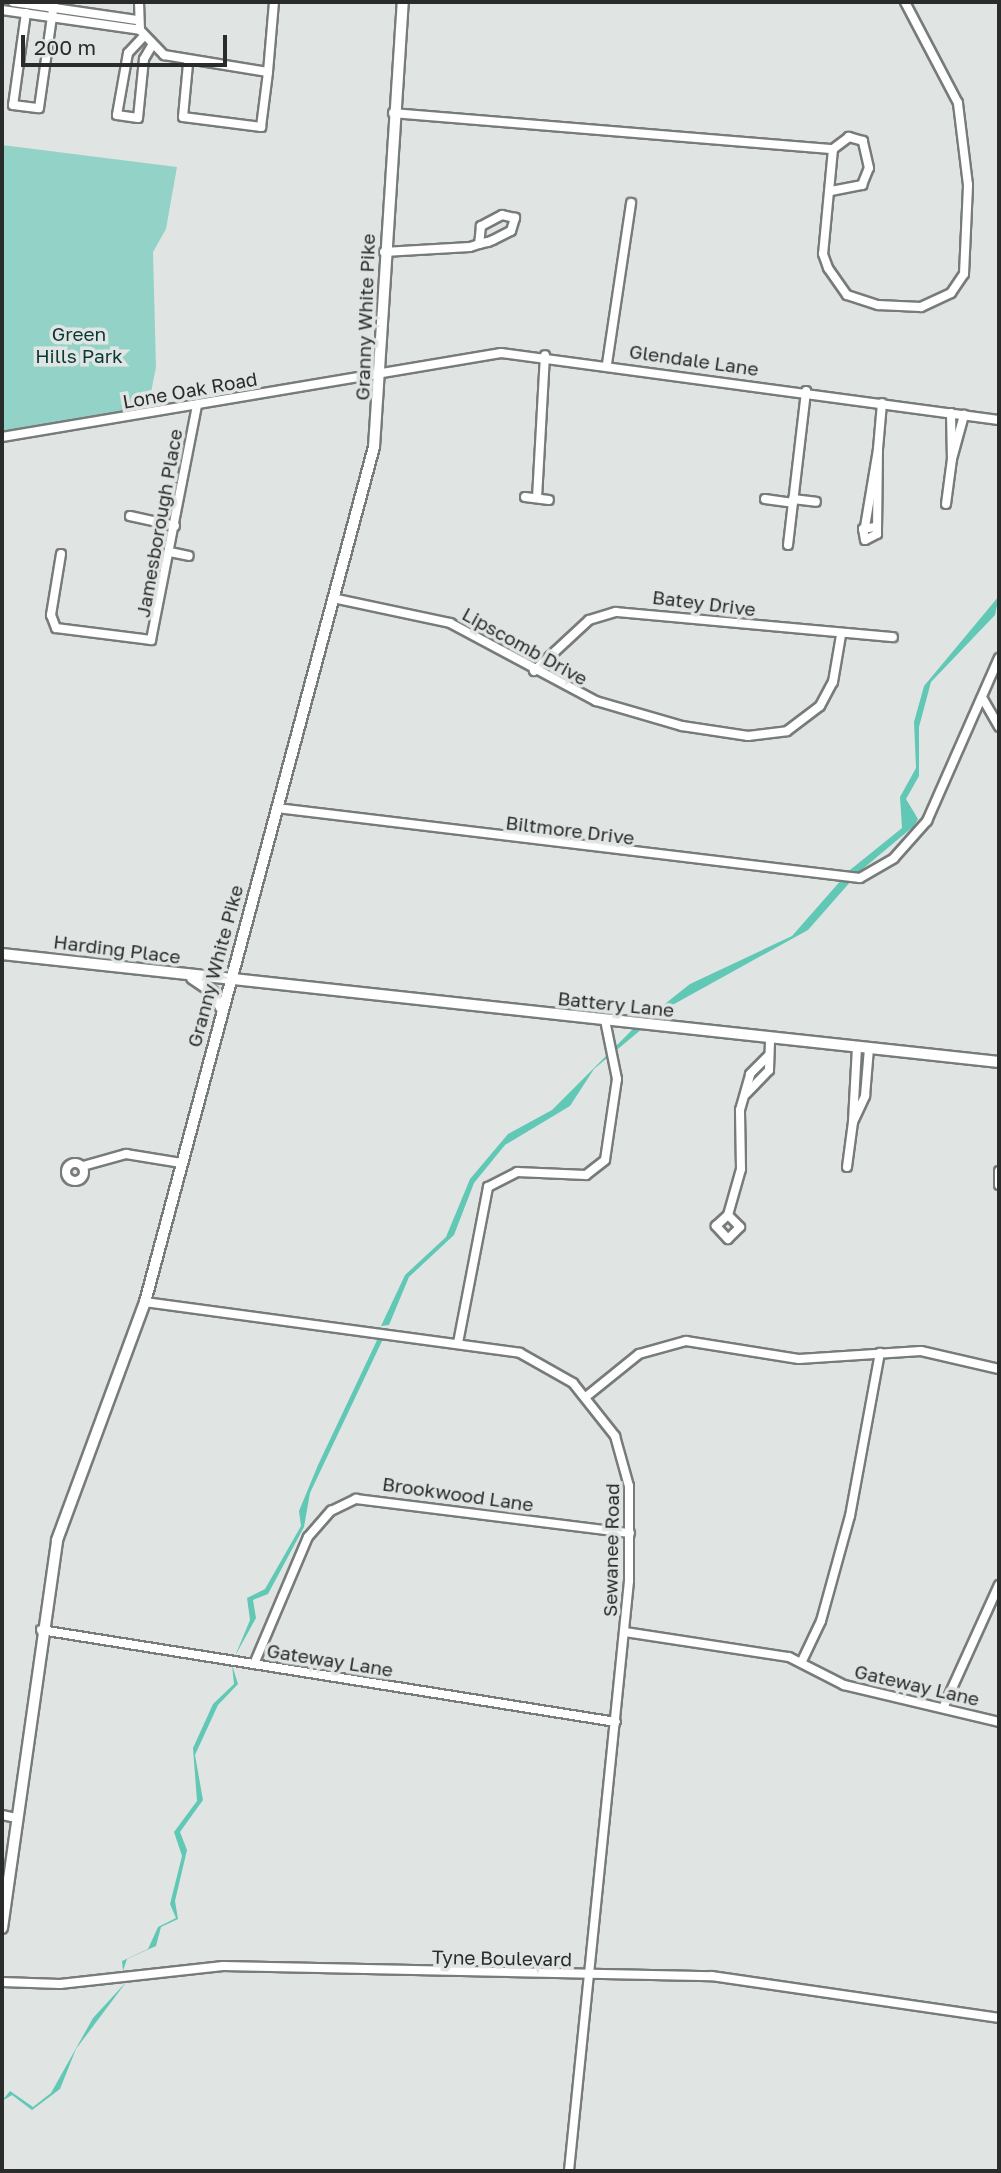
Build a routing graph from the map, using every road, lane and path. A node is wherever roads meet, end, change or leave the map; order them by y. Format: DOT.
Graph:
graph roads {
  1 [pos="12,2"];
  2 [pos="139,2"];
  3 [pos="274,2"];
  4 [pos="403,2"];
  5 [pos="905,2"];
  6 [pos="26,6"];
  7 [pos="53,9"];
  8 [pos="2,10"];
  9 [pos="137,20"];
  10 [pos="142,33"];
  11 [pos="151,47"];
  12 [pos="188,64"];
  13 [pos="268,72"];
  14 [pos="393,113"];
  15 [pos="833,149"];
  16 [pos="831,191"];
  17 [pos="631,203"];
  18 [pos="479,244"];
  19 [pos="384,252"];
  20 [pos="545,355"];
  21 [pos="607,364"];
  22 [pos="384,371"];
  23 [pos="806,391"];
  24 [pos="882,402"];
  25 [pos="197,405"];
  26 [pos="951,413"];
  27 [pos="964,415"];
  28 [pos="999,420"];
  29 [pos="2,437"];
  30 [pos="952,459"];
  31 [pos="526,497"];
  32 [pos="537,498"];
  33 [pos="549,499"];
  34 [pos="765,499"];
  35 [pos="793,501"];
  36 [pos="816,502"];
  37 [pos="946,504"];
  38 [pos="130,516"];
  39 [pos="175,526"];
  40 [pos="869,527"];
  41 [pos="788,545"];
  42 [pos="170,552"];
  43 [pos="61,554"];
  44 [pos="189,556"];
  45 [pos="337,599"];
  46 [pos="841,635"];
  47 [pos="893,637"];
  48 [pos="999,658"];
  49 [pos="534,671"];
  50 [pos="984,699"];
  51 [pos="999,727"];
  52 [pos="277,808"];
  53 [pos="2,954"];
  54 [pos="187,975"];
  55 [pos="229,980"];
  56 [pos="221,1009"];
  57 [pos="605,1020"];
  58 [pos="770,1038"];
  59 [pos="863,1047"];
  60 [pos="768,1056"];
  61 [pos="999,1062"];
  62 [pos="746,1094"];
  63 [pos="853,1122"];
  64 [pos="181,1164"];
  65 [pos="83,1166"];
  66 [pos="847,1167"];
  67 [pos="999,1171"];
  68 [pos="999,1185"];
  69 [pos="729,1215"];
  70 [pos="145,1302"];
  71 [pos="458,1343"];
  72 [pos="880,1353"];
  73 [pos="999,1369"];
  74 [pos="587,1396"];
  75 [pos="630,1533"];
  76 [pos="999,1585"];
  77 [pos="40,1630"];
  78 [pos="625,1632"];
  79 [pos="802,1661"];
  80 [pos="254,1664"];
  81 [pos="944,1706"];
  82 [pos="999,1722"];
  83 [pos="616,1723"];
  84 [pos="2,1815"];
  85 [pos="16,1818"];
  86 [pos="2,1928"];
  87 [pos="589,1975"];
  88 [pos="2,1982"];
  89 [pos="999,2018"];
  90 [pos="569,2171"];
  1 -- 6 [label="street"];
  2 -- 9 [label="street"];
  3 -- 13 [label="street"];
  4 -- 14 [label="main road, Granny White Pike"];
  5 -- 16 [label="street"];
  6 -- 7 [label="street"];
  6 -- 7 [label="street"];
  6 -- 8 [label="street"];
  7 -- 9 [label="street"];
  7 -- 10 [label="street"];
  9 -- 10 [label="street"];
  10 -- 11 [label="street"];
  10 -- 11 [label="street"];
  11 -- 12 [label="street"];
  12 -- 13 [label="street"];
  12 -- 13 [label="street"];
  14 -- 15 [label="street"];
  14 -- 19 [label="main road, Granny White Pike"];
  15 -- 16 [label="street"];
  15 -- 16 [label="street"];
  17 -- 21 [label="street"];
  18 -- 18 [label="street"];
  18 -- 19 [label="street"];
  19 -- 22 [label="main road, Granny White Pike"];
  20 -- 21 [label="street, Glendale Lane"];
  20 -- 22 [label="street, Glendale Lane"];
  20 -- 32 [label="street"];
  21 -- 23 [label="street, Glendale Lane"];
  22 -- 25 [label="street, Lone Oak Road"];
  22 -- 45 [label="main road, Granny White Pike"];
  23 -- 24 [label="street, Glendale Lane"];
  23 -- 35 [label="street"];
  24 -- 26 [label="street, Glendale Lane"];
  24 -- 40 [label="street"];
  25 -- 29 [label="street, Lone Oak Road"];
  25 -- 39 [label="street, Jamesborough Place"];
  26 -- 27 [label="street, Glendale Lane"];
  26 -- 30 [label="street"];
  27 -- 28 [label="street, Glendale Lane"];
  27 -- 30 [label="street"];
  30 -- 37 [label="street"];
  31 -- 32 [label="street"];
  32 -- 33 [label="street"];
  34 -- 35 [label="street"];
  35 -- 36 [label="street"];
  35 -- 41 [label="street"];
  38 -- 39 [label="street"];
  39 -- 42 [label="street, Jamesborough Place"];
  42 -- 43 [label="street, Jamesborough Place"];
  42 -- 44 [label="street"];
  45 -- 49 [label="street, Lipscomb Drive"];
  45 -- 52 [label="main road, Granny White Pike"];
  46 -- 47 [label="street, Batey Drive"];
  46 -- 49 [label="street, Batey Drive"];
  46 -- 49 [label="street, Lipscomb Drive"];
  48 -- 50 [label="street"];
  50 -- 51 [label="street"];
  50 -- 52 [label="street, Biltmore Drive"];
  52 -- 55 [label="main road, Granny White Pike"];
  53 -- 54 [label="main road, Harding Place"];
  54 -- 55 [label="main road, Harding Place"];
  54 -- 56 [label="main road"];
  55 -- 56 [label="main road, Granny White Pike"];
  55 -- 57 [label="main road, Battery Lane"];
  56 -- 64 [label="main road, Granny White Pike"];
  57 -- 58 [label="main road, Battery Lane"];
  57 -- 71 [label="street"];
  58 -- 59 [label="main road, Battery Lane"];
  58 -- 60 [label="street"];
  59 -- 61 [label="main road, Battery Lane"];
  59 -- 63 [label="street"];
  59 -- 63 [label="street"];
  60 -- 62 [label="street"];
  60 -- 62 [label="street"];
  62 -- 69 [label="street"];
  63 -- 66 [label="street"];
  64 -- 65 [label="street"];
  64 -- 70 [label="main road, Granny White Pike"];
  67 -- 68 [label="street"];
  70 -- 71 [label="street, Sewanee Road"];
  70 -- 77 [label="main road, Granny White Pike"];
  71 -- 74 [label="street, Sewanee Road"];
  72 -- 73 [label="street"];
  72 -- 74 [label="street"];
  72 -- 79 [label="street"];
  74 -- 75 [label="street, Sewanee Road"];
  75 -- 78 [label="street, Sewanee Road"];
  75 -- 80 [label="street, Brookwood Lane"];
  76 -- 81 [label="street"];
  77 -- 80 [label="street, Gateway Lane"];
  77 -- 85 [label="main road, Granny White Pike"];
  78 -- 79 [label="street, Gateway Lane"];
  78 -- 83 [label="street, Sewanee Road"];
  79 -- 81 [label="street, Gateway Lane"];
  80 -- 83 [label="street, Gateway Lane"];
  81 -- 82 [label="street, Gateway Lane"];
  83 -- 87 [label="street, Sewanee Road"];
  84 -- 85 [label="street"];
  85 -- 86 [label="main road, Granny White Pike"];
  87 -- 88 [label="street, Tyne Boulevard"];
  87 -- 89 [label="street, Tyne Boulevard"];
  87 -- 90 [label="street, Sewanee Road"];
}
